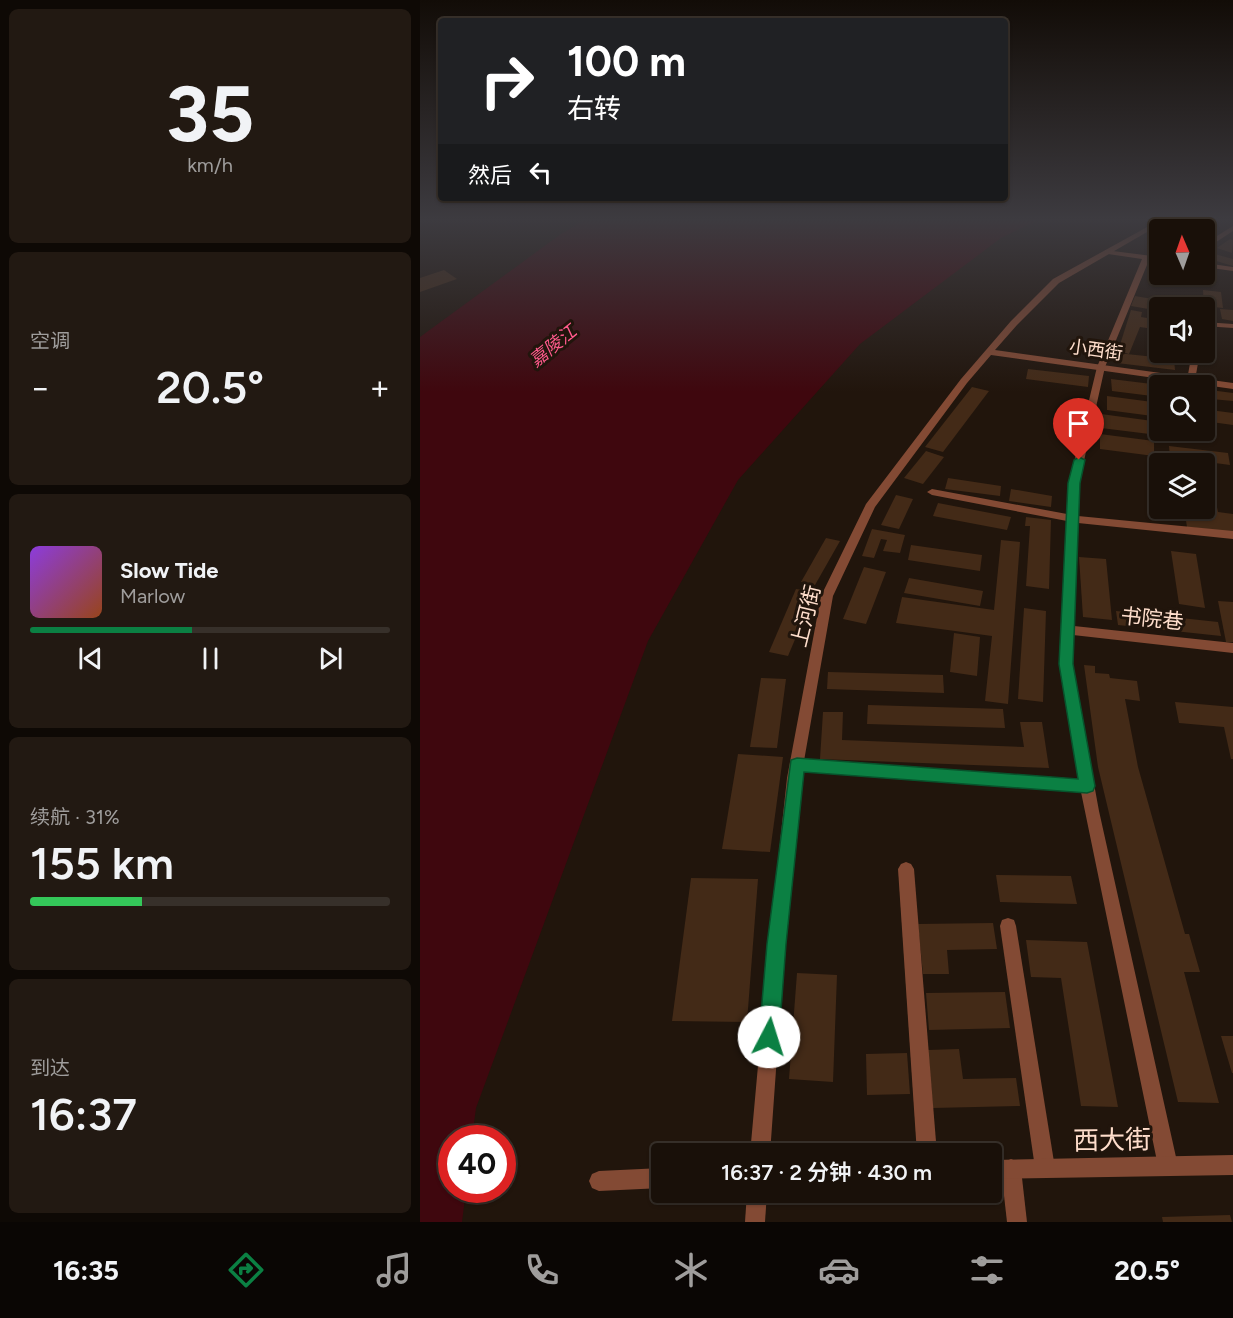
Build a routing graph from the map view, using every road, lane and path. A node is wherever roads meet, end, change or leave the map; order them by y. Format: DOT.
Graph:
graph roads {
  1 [pos="1061,278"];
  2 [pos="1143,278"];
  3 [pos="1215,325"];
  4 [pos="1233,326"];
  5 [pos="989,352"];
  6 [pos="1101,367"];
  7 [pos="1156,375"];
  8 [pos="1215,383"];
  9 [pos="1233,386"];
  10 [pos="932,492"];
  11 [pos="1073,519"];
  12 [pos="1233,535"];
  13 [pos="1067,630"];
  14 [pos="1233,648"];
  15 [pos="797,764"];
  16 [pos="1087,786"];
  17 [pos="906,869"];
  18 [pos="1008,926"];
  19 [pos="761,1143"];
  20 [pos="926,1143"];
  21 [pos="1233,1165"];
  22 [pos="1167,1166"];
  23 [pos="1045,1168"];
  24 [pos="1002,1169"];
  25 [pos="1002,1172"];
  26 [pos="651,1179"];
  27 [pos="599,1181"];
  28 [pos="756,1203"];
  29 [pos="755,1222"];
  30 [pos="1017,1222"];
  1 -- 5 [label="street, 上河街"];
  2 -- 6 [label="street"];
  3 -- 4 [label="street"];
  5 -- 6 [label="street, 小西街"];
  5 -- 15 [label="street, 上河街"];
  6 -- 7 [label="street, 小西街"];
  6 -- 11 [label="street"];
  8 -- 9 [label="street, 小西街"];
  10 -- 11 [label="street"];
  11 -- 12 [label="street"];
  11 -- 13 [label="street"];
  13 -- 14 [label="street, 书院巷"];
  13 -- 16 [label="street"];
  15 -- 16 [label="street"];
  15 -- 19 [label="street, 上河街"];
  16 -- 22 [label="street"];
  17 -- 20 [label="street"];
  18 -- 23 [label="street"];
  21 -- 22 [label="street, 西大街"];
  22 -- 23 [label="street, 西大街"];
  23 -- 24 [label="street, 西大街"];
  25 -- 30 [label="street"];
  26 -- 27 [label="street"];
  28 -- 29 [label="street"];
}
